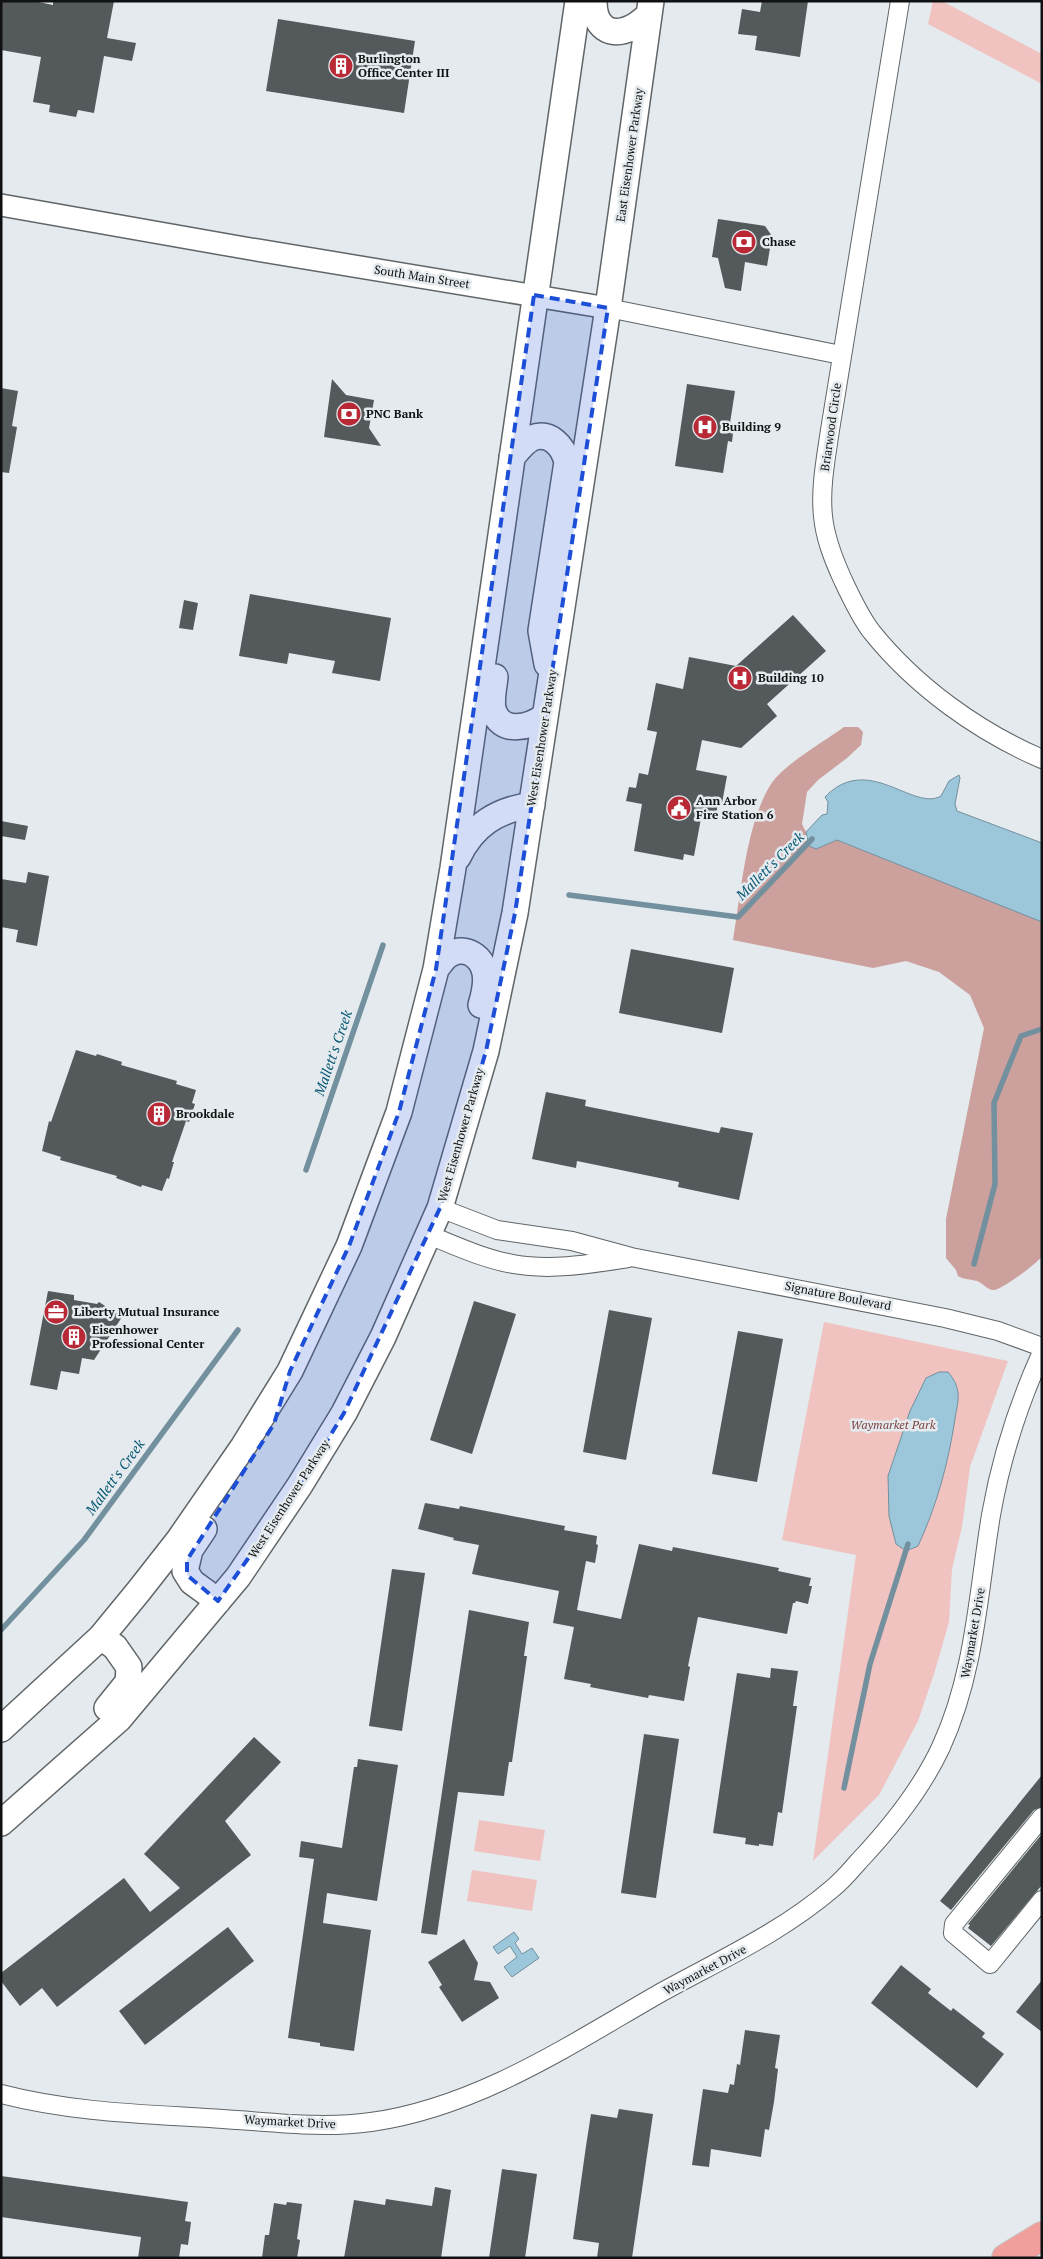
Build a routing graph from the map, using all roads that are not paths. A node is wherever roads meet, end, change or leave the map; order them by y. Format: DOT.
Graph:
graph roads {
  1 [pos="578,1"];
  2 [pos="594,1"];
  3 [pos="900,1"];
  4 [pos="650,8"];
  5 [pos="1,205"];
  6 [pos="534,295"];
  7 [pos="608,308"];
  8 [pos="841,355"];
  9 [pos="512,457"];
  10 [pos="505,498"];
  11 [pos="551,687"];
  12 [pos="545,716"];
  13 [pos="1042,759"];
  14 [pos="532,805"];
  15 [pos="453,868"];
  16 [pos="436,969"];
  17 [pos="447,1185"];
  18 [pos="440,1208"];
  19 [pos="429,1235"];
  20 [pos="631,1257"];
  21 [pos="1042,1347"];
  22 [pos="1042,1352"];
  23 [pos="290,1370"];
  24 [pos="218,1601"];
  25 [pos="101,1637"];
  26 [pos="1,1730"];
  27 [pos="1,1808"];
  28 [pos="1042,1817"];
  29 [pos="1,1823"];
  30 [pos="1042,1900"];
  31 [pos="2,2096"];
  32 [pos="1042,2236"];
  33 [pos="1006,2258"];
  1 -- 6 [label="main road"];
  2 -- 4 [label="main road"];
  3 -- 8 [label="street, Briarwood Circle"];
  4 -- 7 [label="main road, East Eisenhower Parkway"];
  5 -- 6 [label="street, South Main Street"];
  6 -- 7 [label="street, South Main Street"];
  6 -- 9 [label="main road"];
  7 -- 8 [label="street, South Main Street"];
  7 -- 11 [label="main road, West Eisenhower Parkway"];
  8 -- 13 [label="street, Briarwood Circle"];
  9 -- 10 [label="main road"];
  9 -- 11 [label="main road"];
  10 -- 12 [label="main road"];
  10 -- 15 [label="main road"];
  11 -- 12 [label="main road, West Eisenhower Parkway"];
  12 -- 14 [label="main road, West Eisenhower Parkway"];
  14 -- 15 [label="main road"];
  14 -- 17 [label="main road, West Eisenhower Parkway"];
  15 -- 16 [label="main road"];
  16 -- 17 [label="main road"];
  16 -- 23 [label="main road"];
  17 -- 18 [label="main road, West Eisenhower Parkway"];
  18 -- 19 [label="main road, West Eisenhower Parkway"];
  18 -- 20 [label="street, Signature Boulevard"];
  19 -- 20 [label="street, Signature Boulevard"];
  19 -- 24 [label="main road, West Eisenhower Parkway"];
  20 -- 21 [label="street, Signature Boulevard"];
  22 -- 31 [label="street, Waymarket Drive"];
  23 -- 24 [label="main road"];
  23 -- 25 [label="main road"];
  24 -- 29 [label="main road, West Eisenhower Parkway"];
  25 -- 26 [label="main road"];
  25 -- 27 [label="main road"];
  28 -- 30 [label="street"];
  32 -- 33 [label="highway"];
}
